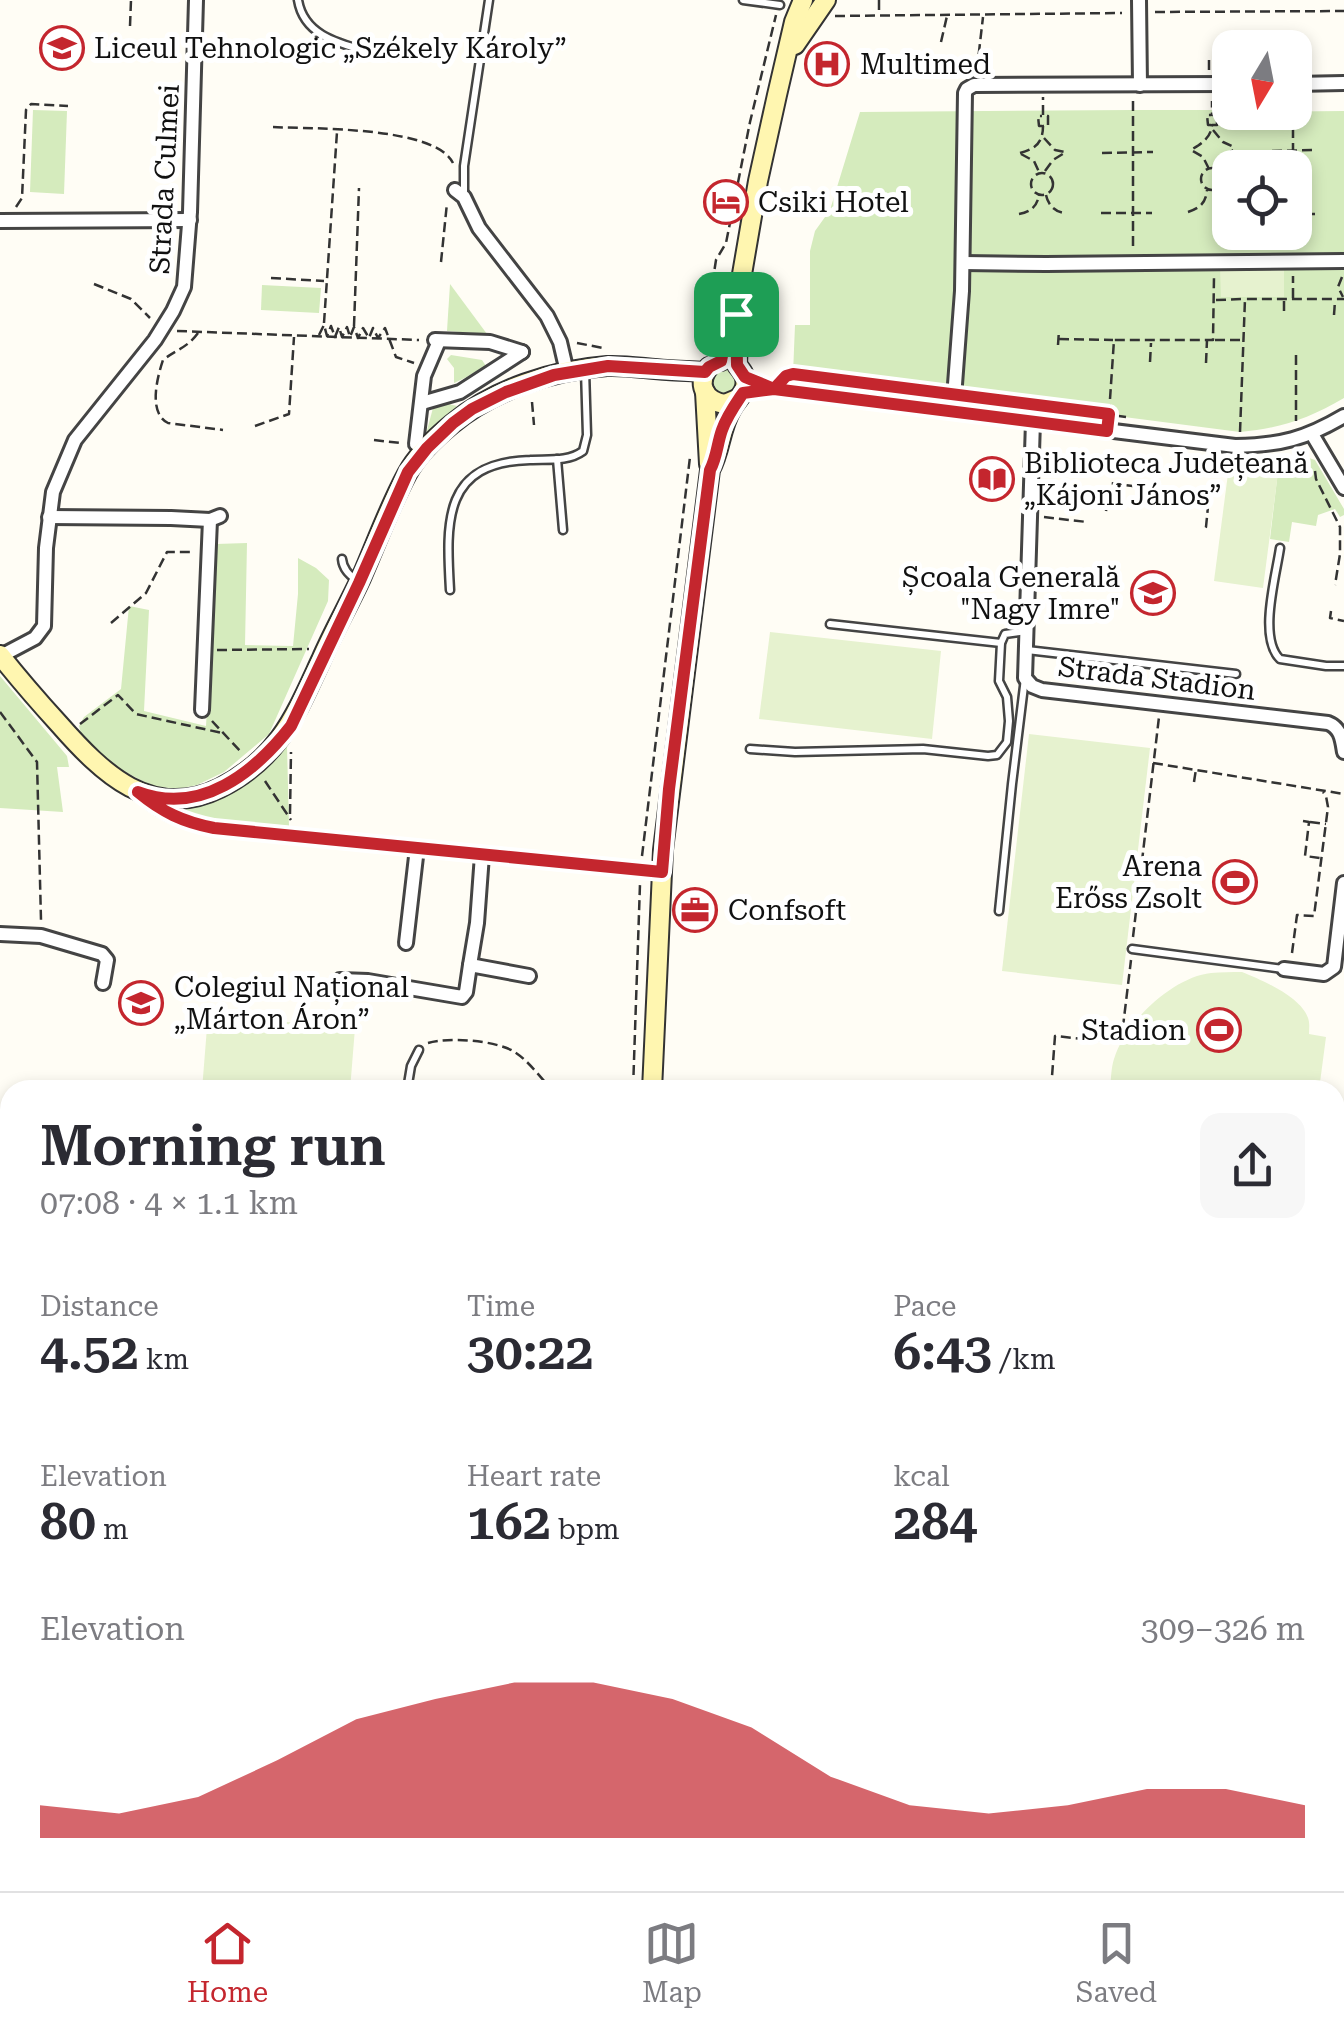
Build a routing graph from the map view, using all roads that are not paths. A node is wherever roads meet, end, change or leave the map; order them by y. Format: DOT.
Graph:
graph roads {
  1 [pos="196,0"];
  2 [pos="298,0"];
  3 [pos="489,0"];
  4 [pos="743,0"];
  5 [pos="803,0"];
  6 [pos="780,5"];
  7 [pos="1140,6"];
  8 [pos="827,9"];
  9 [pos="373,54"];
  10 [pos="787,58"];
  11 [pos="1344,83"];
  12 [pos="1212,84"];
  13 [pos="1312,84"];
  14 [pos="1136,85"];
  15 [pos="460,193"];
  16 [pos="190,220"];
  17 [pos="3,221"];
  18 [pos="1344,261"];
  19 [pos="963,263"];
  20 [pos="576,370"];
  21 [pos="737,379"];
  22 [pos="704,384"];
  23 [pos="422,403"];
  24 [pos="953,412"];
  25 [pos="1344,416"];
  26 [pos="1033,421"];
  27 [pos="1312,434"];
  28 [pos="416,444"];
  29 [pos="557,459"];
  30 [pos="710,470"];
  31 [pos="1344,488"];
  32 [pos="50,517"];
  33 [pos="563,530"];
  34 [pos="1280,548"];
  35 [pos="342,559"];
  36 [pos="359,583"];
  37 [pos="450,590"];
  38 [pos="830,624"];
  39 [pos="1026,631"];
  40 [pos="1001,642"];
  41 [pos="1026,650"];
  42 [pos="0,656"];
  43 [pos="1344,666"];
  44 [pos="1236,674"];
  45 [pos="1026,678"];
  46 [pos="202,710"];
  47 [pos="1341,727"];
  48 [pos="750,749"];
  49 [pos="1344,752"];
  50 [pos="138,792"];
  51 [pos="417,848"];
  52 [pos="482,855"];
  53 [pos="662,872"];
  54 [pos="1344,883"];
  55 [pos="1000,910"];
  56 [pos="0,934"];
  57 [pos="406,943"];
  58 [pos="1132,949"];
  59 [pos="1288,964"];
  60 [pos="470,966"];
  61 [pos="529,976"];
  62 [pos="340,980"];
  63 [pos="103,983"];
  64 [pos="418,1050"];
  65 [pos="409,1080"];
  66 [pos="652,1080"];
  1 -- 16 [label="street, Strada Culmei"];
  2 -- 9 [label="lane"];
  3 -- 15 [label="lane"];
  4 -- 6 [label="lane"];
  5 -- 10 [label="main road"];
  7 -- 14 [label="street"];
  8 -- 10 [label="main road"];
  10 -- 21 [label="main road"];
  11 -- 13 [label="street"];
  12 -- 14 [label="street"];
  14 -- 19 [label="street"];
  15 -- 20 [label="street"];
  16 -- 17 [label="street"];
  16 -- 32 [label="street, Strada Culmei"];
  18 -- 19 [label="street"];
  19 -- 24 [label="street"];
  20 -- 22 [label="main road"];
  20 -- 29 [label="lane"];
  20 -- 36 [label="main road"];
  21 -- 22 [label="main road"];
  21 -- 22 [label="main road"];
  21 -- 24 [label="street"];
  21 -- 30 [label="main road"];
  22 -- 30 [label="main road"];
  23 -- 23 [label="street"];
  23 -- 28 [label="street"];
  24 -- 26 [label="street"];
  25 -- 27 [label="street"];
  26 -- 27 [label="street"];
  26 -- 39 [label="street, Strada Stadion"];
  27 -- 31 [label="street"];
  29 -- 33 [label="lane"];
  29 -- 37 [label="lane"];
  30 -- 53 [label="main road"];
  32 -- 42 [label="street, Strada Culmei"];
  32 -- 46 [label="street"];
  34 -- 43 [label="lane"];
  35 -- 36 [label="lane"];
  36 -- 50 [label="main road"];
  38 -- 40 [label="lane"];
  39 -- 40 [label="lane"];
  39 -- 41 [label="street, Strada Stadion"];
  40 -- 48 [label="lane"];
  41 -- 44 [label="lane"];
  41 -- 45 [label="street, Strada Stadion"];
  42 -- 50 [label="main road"];
  45 -- 47 [label="street, Strada Stadion"];
  45 -- 55 [label="lane"];
  47 -- 49 [label="street, Strada Stadion"];
  50 -- 51 [label="street"];
  51 -- 52 [label="street"];
  51 -- 57 [label="street"];
  52 -- 53 [label="street"];
  52 -- 60 [label="street"];
  53 -- 66 [label="main road"];
  54 -- 59 [label="street"];
  56 -- 63 [label="street"];
  58 -- 59 [label="lane"];
  60 -- 61 [label="street"];
  60 -- 62 [label="street"];
  64 -- 65 [label="lane"];
}
